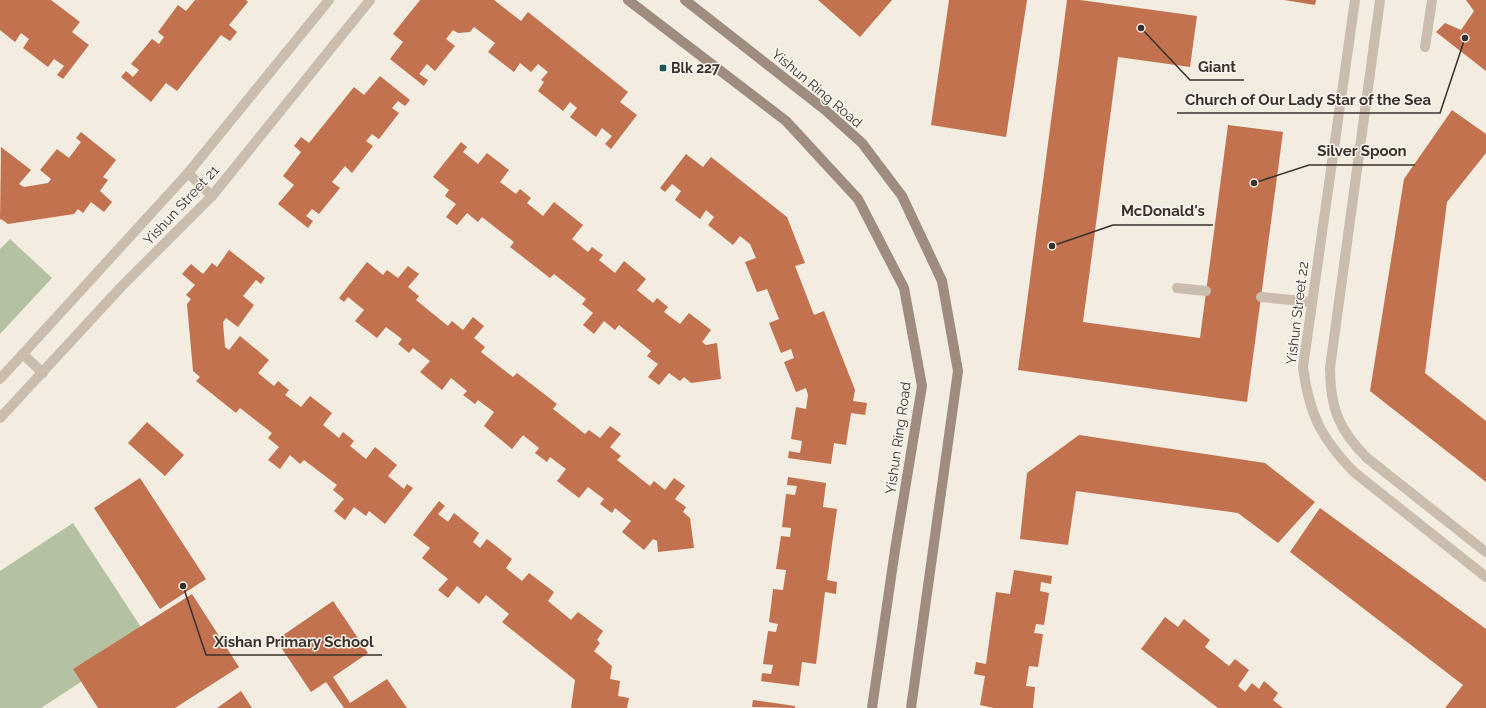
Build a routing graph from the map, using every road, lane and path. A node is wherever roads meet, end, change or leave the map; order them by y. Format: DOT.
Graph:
graph roads {
  1 [pos="329,0"];
  2 [pos="370,0"];
  3 [pos="628,0"];
  4 [pos="685,0"];
  5 [pos="1355,0"];
  6 [pos="1380,0"];
  7 [pos="1432,0"];
  8 [pos="1424,47"];
  9 [pos="188,173"];
  10 [pos="212,196"];
  11 [pos="1177,288"];
  12 [pos="1206,291"];
  13 [pos="1261,297"];
  14 [pos="1312,302"];
  15 [pos="23,354"];
  16 [pos="43,373"];
  17 [pos="0,379"];
  18 [pos="0,418"];
  19 [pos="1486,552"];
  20 [pos="1486,577"];
  21 [pos="872,708"];
  22 [pos="911,708"];
  1 -- 9 [label="street, Yishun Street 21"];
  2 -- 10 [label="street, Yishun Street 21"];
  3 -- 21 [label="main road, Yishun Ring Road"];
  4 -- 22 [label="main road, Yishun Ring Road"];
  5 -- 14 [label="street, Yishun Street 22"];
  6 -- 19 [label="street"];
  7 -- 8 [label="street"];
  9 -- 10 [label="street"];
  9 -- 15 [label="street, Yishun Street 21"];
  10 -- 16 [label="street, Yishun Street 21"];
  11 -- 12 [label="street"];
  13 -- 14 [label="street"];
  14 -- 20 [label="street, Yishun Street 22"];
  15 -- 16 [label="street"];
  15 -- 17 [label="street, Yishun Street 21"];
  16 -- 18 [label="street, Yishun Street 21"];
}
